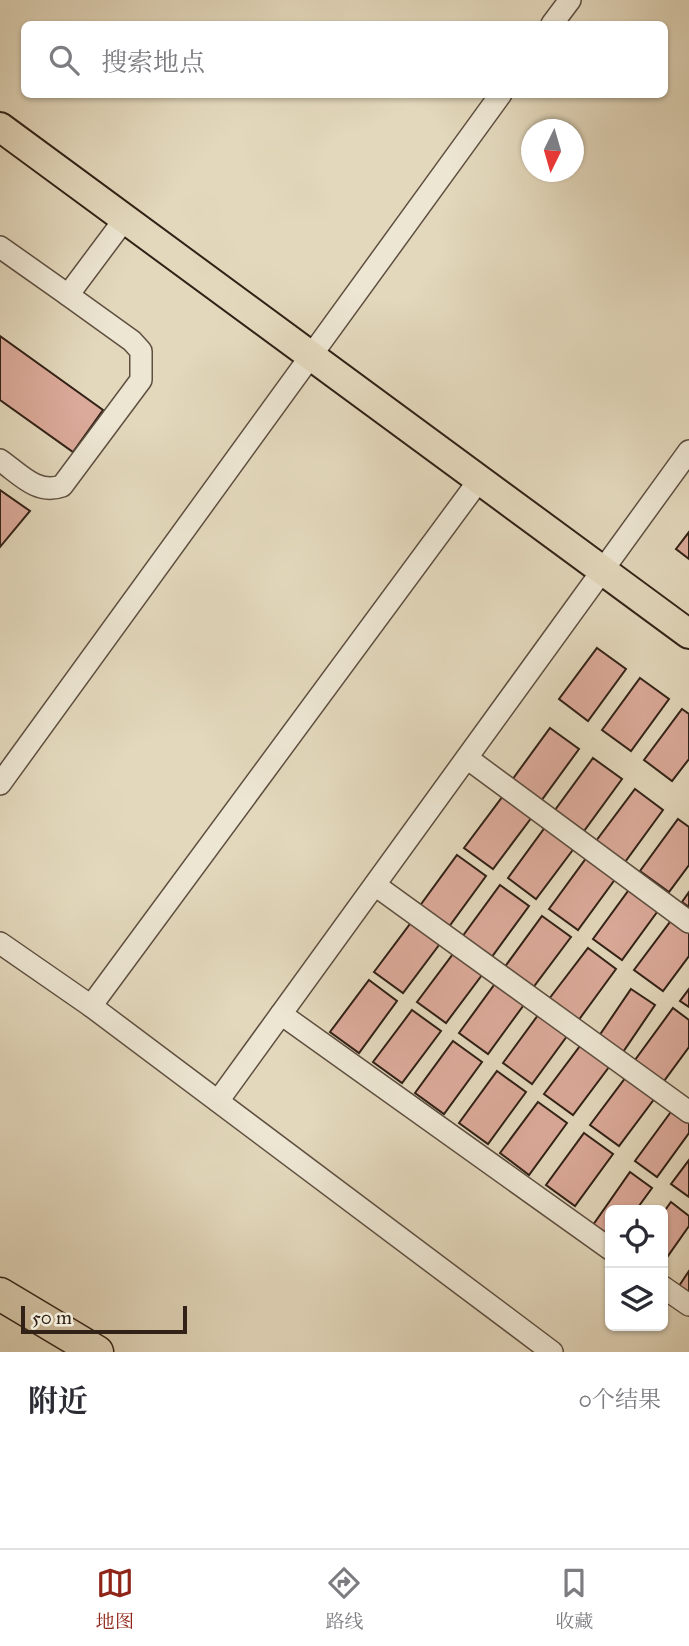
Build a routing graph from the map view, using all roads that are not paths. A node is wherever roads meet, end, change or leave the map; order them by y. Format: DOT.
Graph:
graph roads {
  1 [pos="570,0"];
  2 [pos="554,21"];
  3 [pos="498,98"];
  4 [pos="0,127"];
  5 [pos="124,220"];
  6 [pos="0,247"];
  7 [pos="68,295"];
  8 [pos="311,356"];
  9 [pos="689,451"];
  10 [pos="0,460"];
  11 [pos="480,479"];
  12 [pos="603,570"];
  13 [pos="689,634"];
  14 [pos="467,758"];
  15 [pos="0,784"];
  16 [pos="375,885"];
  17 [pos="689,922"];
  18 [pos="0,943"];
  19 [pos="91,1006"];
  20 [pos="281,1014"];
  21 [pos="218,1101"];
  22 [pos="689,1112"];
  23 [pos="605,1245"];
  24 [pos="668,1291"];
  25 [pos="0,1294"];
  26 [pos="689,1306"];
  27 [pos="97,1352"];
  28 [pos="552,1352"];
  1 -- 2 [label="street"];
  3 -- 8 [label="street"];
  4 -- 5 [label="main road"];
  5 -- 7 [label="street"];
  5 -- 8 [label="main road"];
  6 -- 7 [label="street"];
  7 -- 10 [label="street"];
  8 -- 11 [label="main road"];
  8 -- 15 [label="street"];
  9 -- 12 [label="street"];
  11 -- 12 [label="main road"];
  11 -- 19 [label="street"];
  12 -- 13 [label="main road"];
  12 -- 14 [label="street"];
  14 -- 16 [label="street"];
  14 -- 17 [label="street"];
  16 -- 20 [label="street"];
  16 -- 22 [label="street"];
  18 -- 19 [label="street"];
  19 -- 21 [label="street"];
  20 -- 21 [label="street"];
  20 -- 23 [label="street"];
  21 -- 28 [label="street"];
  24 -- 26 [label="street"];
  25 -- 27 [label="highway"];
}
